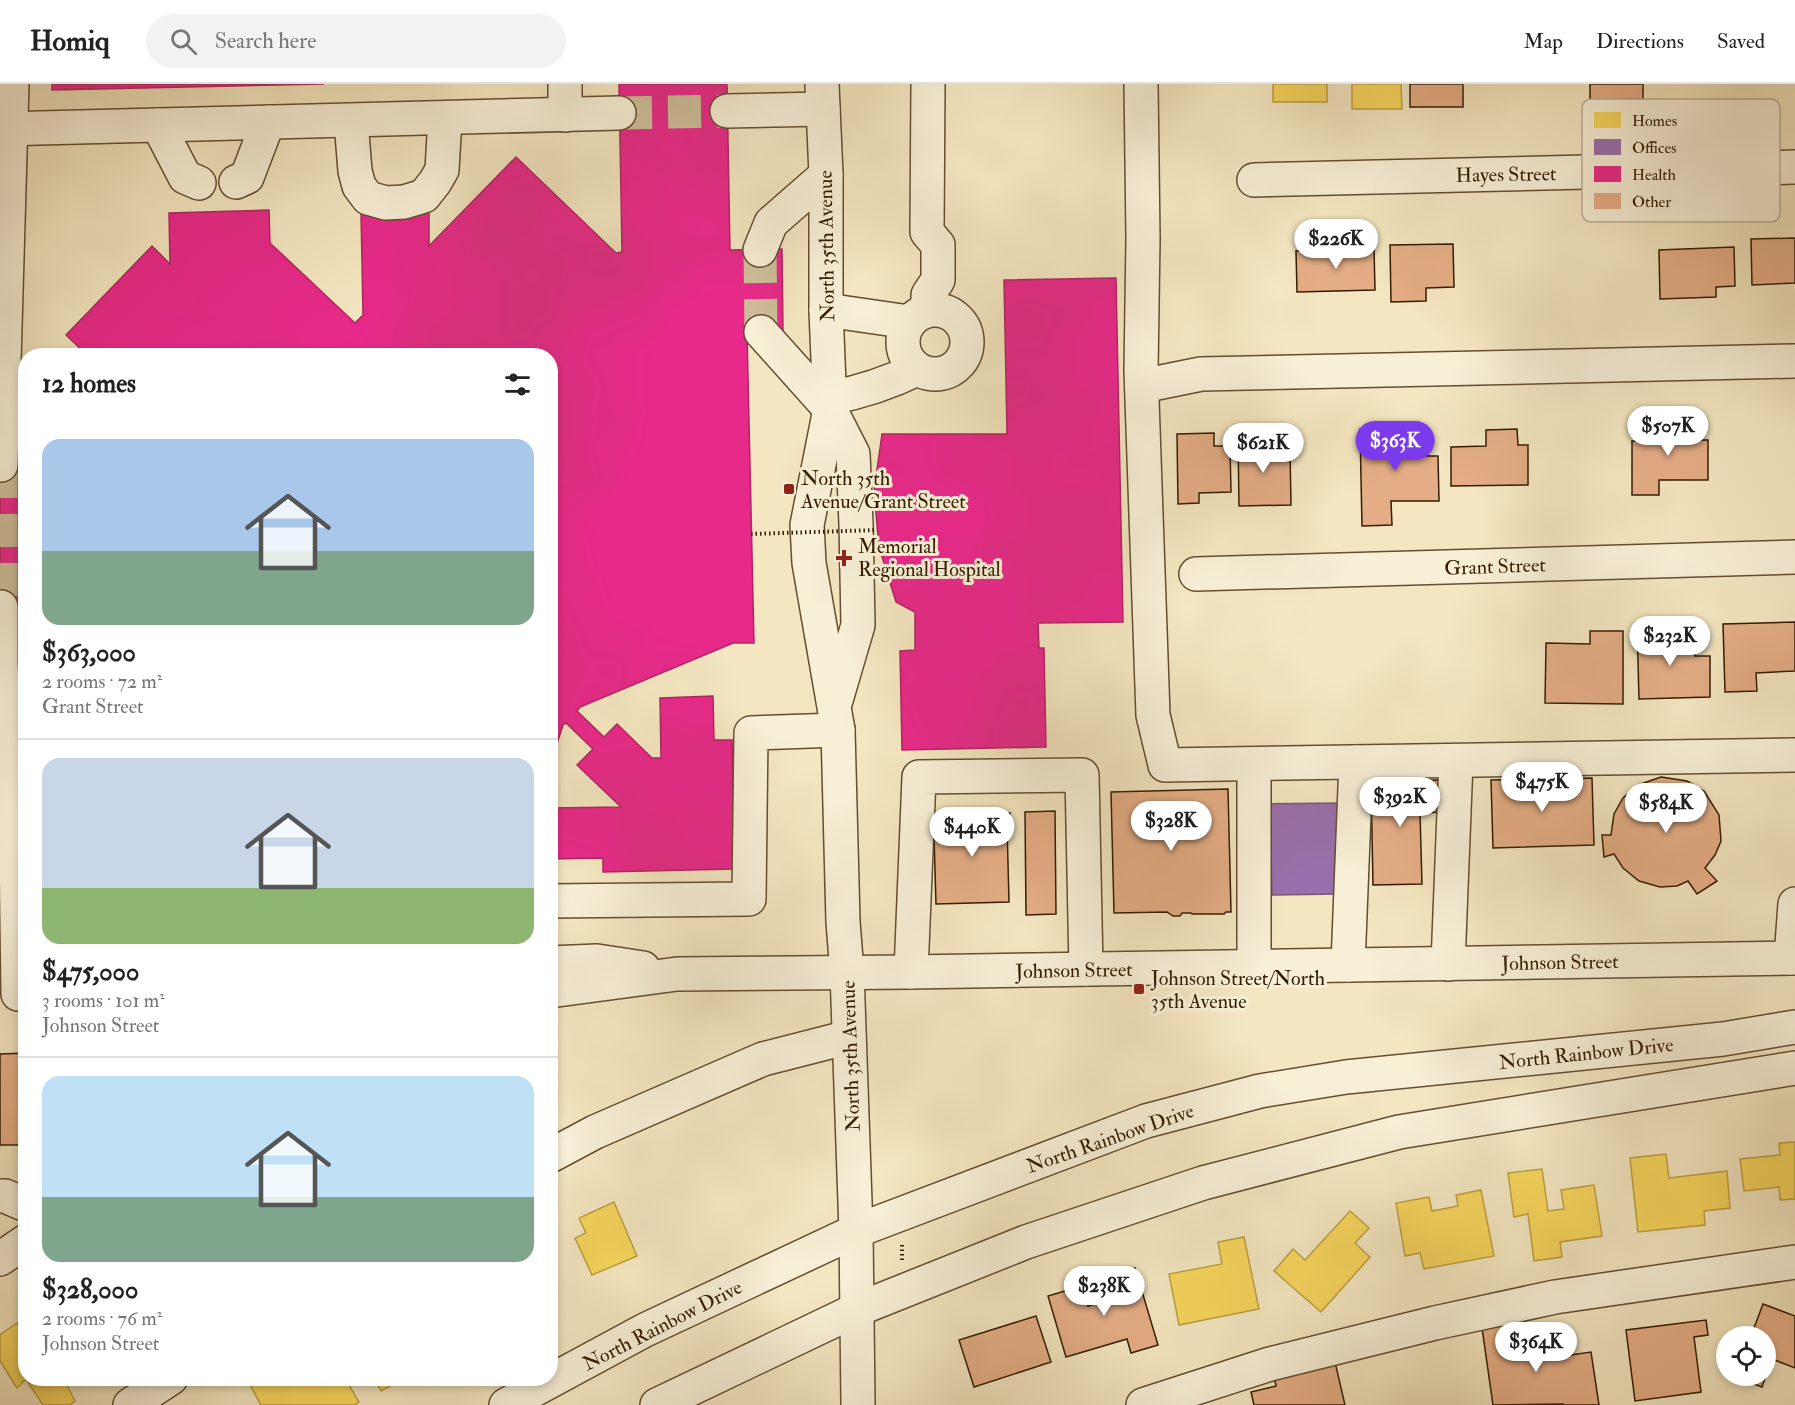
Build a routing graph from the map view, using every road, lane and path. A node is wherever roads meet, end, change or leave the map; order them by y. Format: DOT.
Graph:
graph roads {
  1 [pos="12,84"];
  2 [pos="928,84"];
  3 [pos="1142,84"];
  4 [pos="823,96"];
  5 [pos="565,100"];
  6 [pos="727,111"];
  7 [pos="619,113"];
  8 [pos="445,118"];
  9 [pos="351,121"];
  10 [pos="268,122"];
  11 [pos="158,126"];
  12 [pos="6,129"];
  13 [pos="1780,167"];
  14 [pos="1795,167"];
  15 [pos="1582,172"];
  16 [pos="826,174"];
  17 [pos="1254,180"];
  18 [pos="236,182"];
  19 [pos="199,183"];
  20 [pos="760,250"];
  21 [pos="922,309"];
  22 [pos="826,310"];
  23 [pos="761,332"];
  24 [pos="1795,361"];
  25 [pos="917,369"];
  26 [pos="1142,386"];
  27 [pos="830,403"];
  28 [pos="14,410"];
  29 [pos="1,465"];
  30 [pos="878,530"];
  31 [pos="751,534"];
  32 [pos="1795,557"];
  33 [pos="1196,574"];
  34 [pos="1,607"];
  35 [pos="836,719"];
  36 [pos="1795,755"];
  37 [pos="1456,761"];
  38 [pos="1356,762"];
  39 [pos="1254,764"];
  40 [pos="18,835"];
  41 [pos="558,901"];
  42 [pos="1795,904"];
  43 [pos="18,917"];
  44 [pos="1793,958"];
  45 [pos="558,963"];
  46 [pos="1448,964"];
  47 [pos="1348,965"];
  48 [pos="1254,967"];
  49 [pos="1086,969"];
  50 [pos="847,972"];
  51 [pos="911,972"];
  52 [pos="677,974"];
  53 [pos="558,990"];
  54 [pos="17,994"];
  55 [pos="1795,1027"];
  56 [pos="849,1037"];
  57 [pos="1795,1068"];
  58 [pos="558,1152"];
  59 [pos="0,1196"];
  60 [pos="18,1202"];
  61 [pos="856,1231"];
  62 [pos="18,1247"];
  63 [pos="0,1259"];
  64 [pos="1795,1262"];
  65 [pos="856,1310"];
  66 [pos="558,1377"];
  67 [pos="159,1386"];
  68 [pos="541,1386"];
  69 [pos="130,1405"];
  70 [pos="506,1405"];
  71 [pos="657,1405"];
  72 [pos="858,1405"];
  73 [pos="1143,1405"];
  1 -- 12 [label="street"];
  2 -- 21 [label="street"];
  3 -- 26 [label="street"];
  4 -- 6 [label="street"];
  4 -- 16 [label="street, North 35th Avenue"];
  5 -- 7 [label="street"];
  5 -- 8 [label="street"];
  8 -- 9 [label="street"];
  8 -- 9 [label="street"];
  9 -- 10 [label="street"];
  10 -- 11 [label="street"];
  10 -- 18 [label="street"];
  11 -- 12 [label="street"];
  11 -- 19 [label="street"];
  12 -- 28 [label="street"];
  13 -- 14 [label="street, Hayes Street"];
  15 -- 17 [label="street, Hayes Street"];
  16 -- 20 [label="street"];
  16 -- 22 [label="street, North 35th Avenue"];
  21 -- 22 [label="street"];
  21 -- 25 [label="street"];
  21 -- 25 [label="street"];
  22 -- 27 [label="street, North 35th Avenue"];
  23 -- 27 [label="street"];
  24 -- 26 [label="street"];
  25 -- 27 [label="street"];
  26 -- 39 [label="street"];
  27 -- 35 [label="street, North 35th Avenue"];
  27 -- 35 [label="street, North 35th Avenue"];
  28 -- 29 [label="street"];
  30 -- 31 [label="path, bridge"];
  32 -- 33 [label="street, Grant Street"];
  34 -- 40 [label="street"];
  35 -- 41 [label="street"];
  35 -- 50 [label="street, North 35th Avenue"];
  36 -- 37 [label="street"];
  37 -- 38 [label="street"];
  37 -- 46 [label="street"];
  38 -- 39 [label="street"];
  38 -- 47 [label="street"];
  39 -- 48 [label="street"];
  42 -- 44 [label="street"];
  43 -- 54 [label="street"];
  44 -- 46 [label="street, Johnson Street"];
  45 -- 52 [label="street, Johnson Street"];
  46 -- 47 [label="street, Johnson Street"];
  47 -- 48 [label="street, Johnson Street"];
  48 -- 49 [label="street, Johnson Street"];
  49 -- 51 [label="street, Johnson Street"];
  49 -- 51 [label="street"];
  50 -- 51 [label="street, Johnson Street"];
  50 -- 52 [label="street, Johnson Street"];
  50 -- 56 [label="street, North 35th Avenue"];
  52 -- 53 [label="street, Johnson Street"];
  55 -- 61 [label="street, North Rainbow Drive"];
  56 -- 58 [label="street"];
  56 -- 61 [label="street, North 35th Avenue"];
  57 -- 65 [label="street"];
  59 -- 60 [label="street"];
  61 -- 65 [label="street, North 35th Avenue"];
  61 -- 66 [label="street, North Rainbow Drive"];
  62 -- 63 [label="street"];
  64 -- 73 [label="street"];
  65 -- 71 [label="street"];
  65 -- 72 [label="street, North 35th Avenue"];
  67 -- 69 [label="street"];
  68 -- 70 [label="street, North Rainbow Drive"];
}
